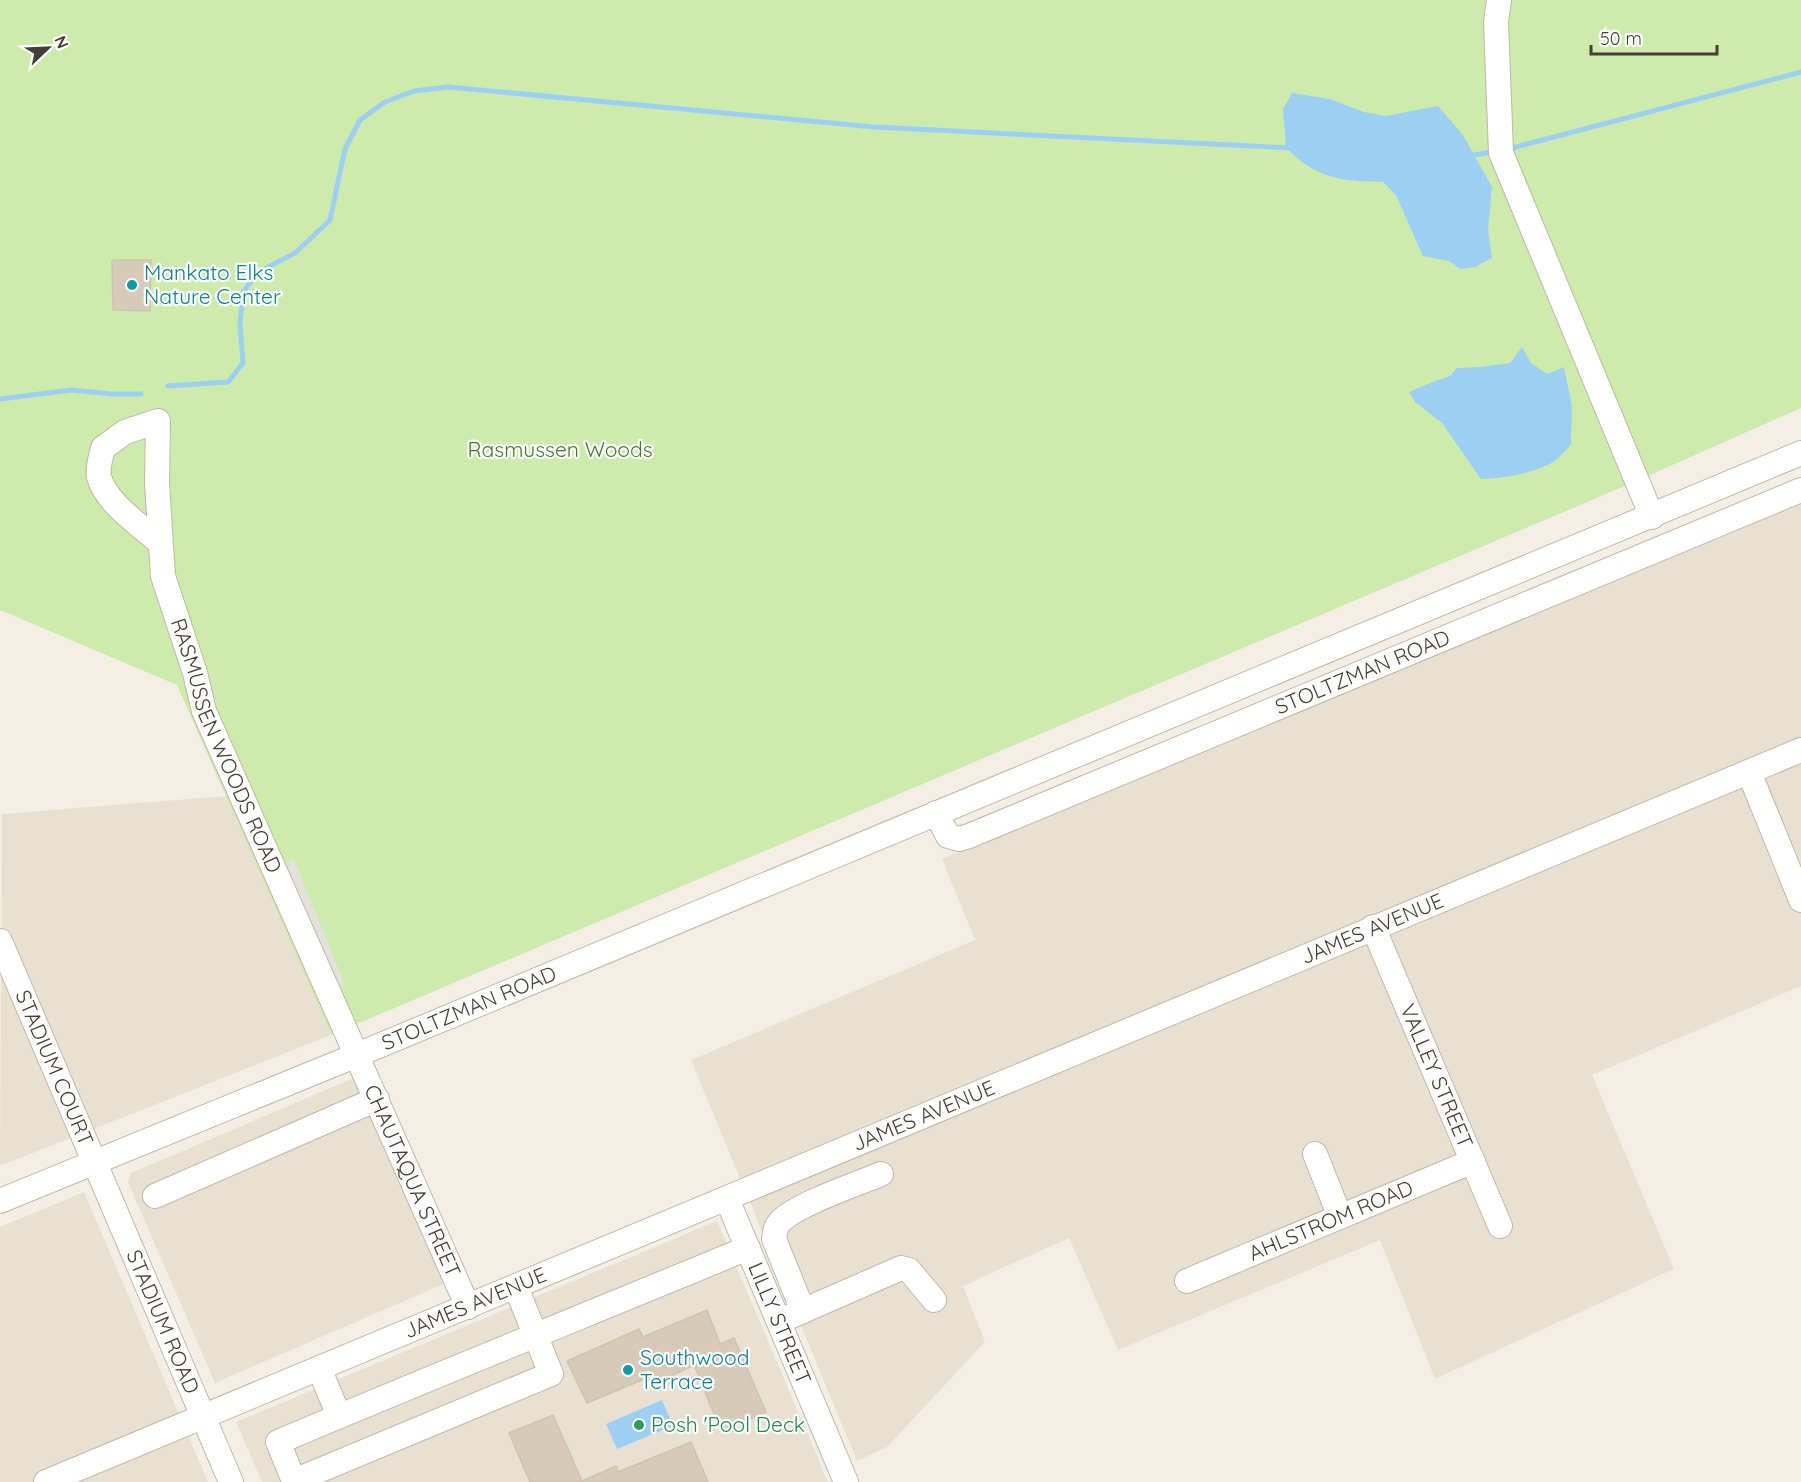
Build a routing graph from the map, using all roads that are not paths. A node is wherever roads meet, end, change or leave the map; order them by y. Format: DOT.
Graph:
graph roads {
  1 [pos="1499,0"];
  2 [pos="1801,453"];
  3 [pos="1801,490"];
  4 [pos="1652,517"];
  5 [pos="160,543"];
  6 [pos="1801,750"];
  7 [pos="1749,772"];
  8 [pos="936,813"];
  9 [pos="1801,900"];
  10 [pos="1374,927"];
  11 [pos="0,940"];
  12 [pos="357,1054"];
  13 [pos="377,1100"];
  14 [pos="1315,1154"];
  15 [pos="1473,1161"];
  16 [pos="94,1162"];
  17 [pos="809,1164"];
  18 [pos="881,1174"];
  19 [pos="155,1196"];
  20 [pos="824,1198"];
  21 [pos="727,1199"];
  22 [pos="0,1201"];
  23 [pos="1341,1217"];
  24 [pos="1500,1226"];
  25 [pos="748,1248"];
  26 [pos="1187,1281"];
  27 [pos="516,1287"];
  28 [pos="934,1300"];
  29 [pos="468,1307"];
  30 [pos="803,1311"];
  31 [pos="779,1322"];
  32 [pos="536,1335"];
  33 [pos="319,1368"];
  34 [pos="203,1416"];
  35 [pos="339,1416"];
  36 [pos="46,1482"];
  37 [pos="231,1482"];
  38 [pos="846,1482"];
  1 -- 4 [label="street"];
  2 -- 4 [label="street, STOLTZMAN ROAD"];
  3 -- 8 [label="street, STOLTZMAN ROAD"];
  4 -- 8 [label="street, STOLTZMAN ROAD"];
  5 -- 5 [label="street, RASMUSSEN WOODS ROAD"];
  5 -- 12 [label="street, RASMUSSEN WOODS ROAD"];
  6 -- 7 [label="street, JAMES AVENUE"];
  7 -- 9 [label="street"];
  7 -- 10 [label="street, JAMES AVENUE"];
  8 -- 12 [label="street, STOLTZMAN ROAD"];
  10 -- 15 [label="street, VALLEY STREET"];
  10 -- 17 [label="street, JAMES AVENUE"];
  11 -- 16 [label="street, STADIUM COURT"];
  12 -- 13 [label="street, CHAUTAQUA STREET"];
  12 -- 16 [label="street, STOLTZMAN ROAD"];
  13 -- 19 [label="street"];
  13 -- 29 [label="street, CHAUTAQUA STREET"];
  14 -- 23 [label="street"];
  15 -- 23 [label="street, AHLSTROM ROAD"];
  15 -- 24 [label="street, VALLEY STREET"];
  16 -- 22 [label="street, STOLTZMAN ROAD"];
  16 -- 34 [label="street, STADIUM ROAD"];
  17 -- 20 [label="street"];
  17 -- 21 [label="street, JAMES AVENUE"];
  18 -- 20 [label="street"];
  20 -- 30 [label="street"];
  21 -- 25 [label="street, LILLY STREET"];
  21 -- 27 [label="street, JAMES AVENUE"];
  23 -- 26 [label="street, AHLSTROM ROAD"];
  25 -- 31 [label="street, LILLY STREET"];
  25 -- 32 [label="street"];
  27 -- 29 [label="street, JAMES AVENUE"];
  27 -- 32 [label="street"];
  28 -- 30 [label="street"];
  29 -- 33 [label="street, JAMES AVENUE"];
  30 -- 31 [label="street"];
  31 -- 38 [label="street, LILLY STREET"];
  32 -- 35 [label="street"];
  32 -- 35 [label="street"];
  33 -- 34 [label="street, JAMES AVENUE"];
  33 -- 35 [label="street"];
  34 -- 36 [label="street, JAMES AVENUE"];
  34 -- 37 [label="street, STADIUM ROAD"];
}
